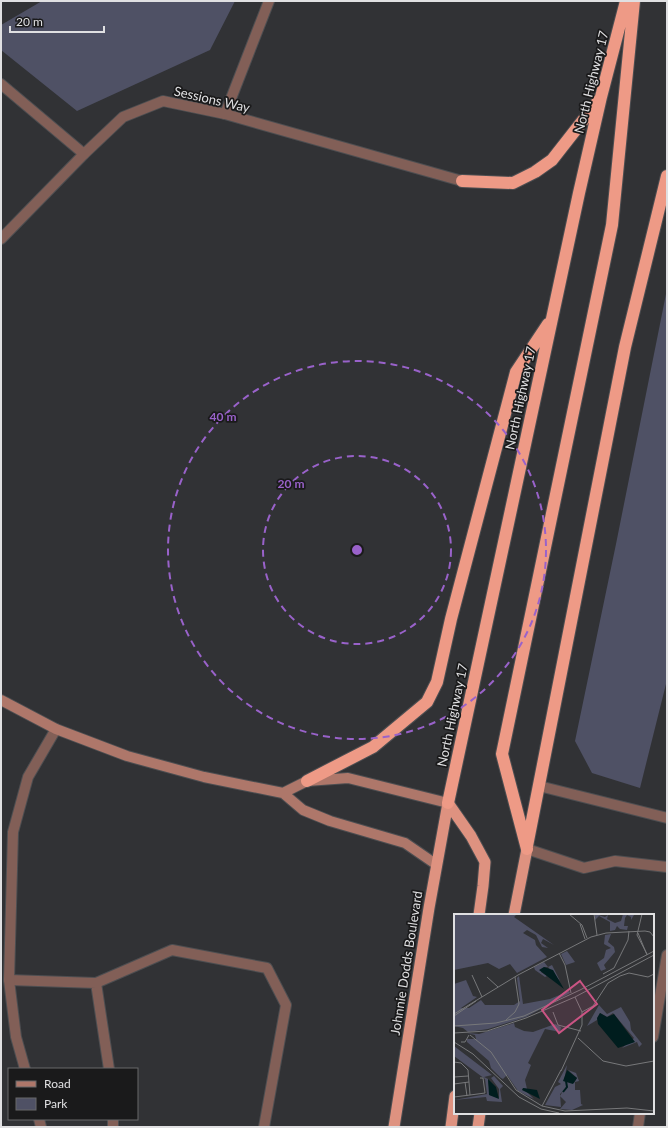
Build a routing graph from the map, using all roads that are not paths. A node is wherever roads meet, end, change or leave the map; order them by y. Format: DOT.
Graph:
graph roads {
  1 [pos="269,1"];
  2 [pos="626,1"];
  3 [pos="634,1"];
  4 [pos="1,84"];
  5 [pos="601,97"];
  6 [pos="225,114"];
  7 [pos="84,154"];
  8 [pos="667,176"];
  9 [pos="462,181"];
  10 [pos="1,239"];
  11 [pos="552,318"];
  12 [pos="1,700"];
  13 [pos="56,729"];
  14 [pos="307,781"];
  15 [pos="539,786"];
  16 [pos="283,793"];
  17 [pos="448,803"];
  18 [pos="667,818"];
  19 [pos="527,849"];
  20 [pos="437,865"];
  21 [pos="667,867"];
  22 [pos="479,914"];
  23 [pos="514,914"];
  24 [pos="667,955"];
  25 [pos="9,980"];
  26 [pos="96,983"];
  27 [pos="664,990"];
  28 [pos="654,1033"];
  29 [pos="25,1068"];
  30 [pos="110,1068"];
  31 [pos="454,1104"];
  32 [pos="480,1114"];
  33 [pos="640,1114"];
  34 [pos="264,1127"];
  35 [pos="394,1127"];
  36 [pos="451,1127"];
  37 [pos="478,1127"];
  38 [pos="638,1127"];
  1 -- 6 [label="street"];
  2 -- 5 [label="highway, North Highway 17"];
  3 -- 19 [label="highway"];
  4 -- 7 [label="street"];
  5 -- 9 [label="highway"];
  5 -- 11 [label="highway, North Highway 17"];
  6 -- 7 [label="street, Sessions Way"];
  6 -- 9 [label="street, Sessions Way"];
  7 -- 10 [label="street, Sessions Way"];
  8 -- 15 [label="highway"];
  11 -- 14 [label="highway"];
  11 -- 17 [label="highway, North Highway 17"];
  12 -- 13 [label="main road"];
  13 -- 16 [label="main road"];
  13 -- 25 [label="street"];
  14 -- 16 [label="main road"];
  14 -- 17 [label="main road"];
  15 -- 18 [label="street"];
  15 -- 19 [label="highway"];
  16 -- 20 [label="main road"];
  17 -- 20 [label="highway, Johnnie Dodds Boulevard"];
  17 -- 22 [label="highway"];
  19 -- 21 [label="street"];
  19 -- 23 [label="highway"];
  20 -- 35 [label="highway, Johnnie Dodds Boulevard"];
  24 -- 27 [label="street"];
  25 -- 26 [label="street"];
  25 -- 29 [label="street"];
  26 -- 30 [label="street"];
  26 -- 34 [label="street"];
  27 -- 28 [label="street"];
  31 -- 36 [label="highway"];
  32 -- 37 [label="highway"];
  33 -- 38 [label="street"];
}
